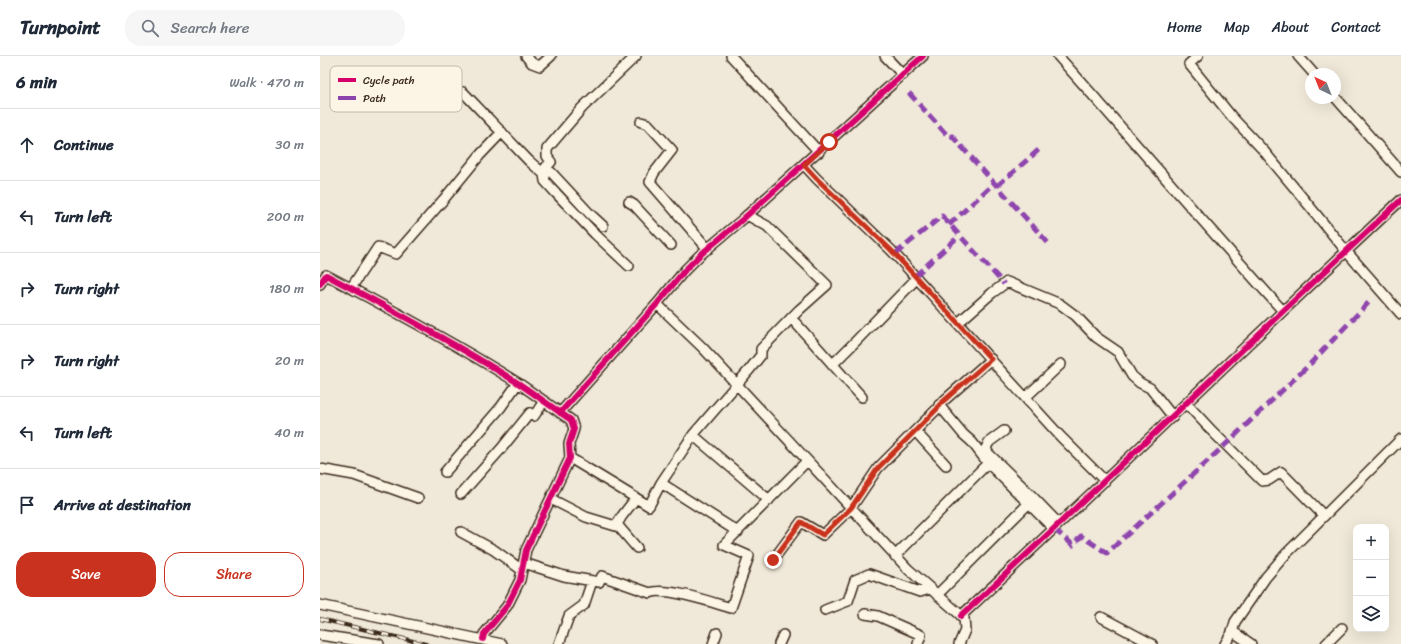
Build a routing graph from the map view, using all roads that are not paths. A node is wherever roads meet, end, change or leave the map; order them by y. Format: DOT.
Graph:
graph roads {
  1 [pos="526,56"];
  2 [pos="551,56"];
  3 [pos="636,56"];
  4 [pos="731,56"];
  5 [pos="885,56"];
  6 [pos="923,56"];
  7 [pos="1058,56"];
  8 [pos="1198,56"];
  9 [pos="1298,56"];
  10 [pos="1309,68"];
  11 [pos="903,75"];
  12 [pos="463,92"];
  13 [pos="1341,104"];
  14 [pos="641,122"];
  15 [pos="502,132"];
  16 [pos="819,152"];
  17 [pos="804,165"];
  18 [pos="1401,172"];
  19 [pos="544,173"];
  20 [pos="1401,200"];
  21 [pos="629,202"];
  22 [pos="747,216"];
  23 [pos="603,226"];
  24 [pos="671,244"];
  25 [pos="708,248"];
  26 [pos="1346,252"];
  27 [pos="629,266"];
  28 [pos="917,278"];
  29 [pos="320,284"];
  30 [pos="351,288"];
  31 [pos="657,304"];
  32 [pos="1283,311"];
  33 [pos="1401,314"];
  34 [pos="791,318"];
  35 [pos="958,323"];
  36 [pos="991,359"];
  37 [pos="1061,364"];
  38 [pos="832,365"];
  39 [pos="518,384"];
  40 [pos="736,385"];
  41 [pos="862,396"];
  42 [pos="1026,397"];
  43 [pos="544,401"];
  44 [pos="1186,403"];
  45 [pos="939,405"];
  46 [pos="560,413"];
  47 [pos="1173,417"];
  48 [pos="1004,431"];
  49 [pos="916,432"];
  50 [pos="693,434"];
  51 [pos="1401,439"];
  52 [pos="570,458"];
  53 [pos="807,461"];
  54 [pos="988,463"];
  55 [pos="946,465"];
  56 [pos="320,469"];
  57 [pos="444,472"];
  58 [pos="1105,481"];
  59 [pos="661,483"];
  60 [pos="461,494"];
  61 [pos="418,498"];
  62 [pos="636,498"];
  63 [pos="551,499"];
  64 [pos="769,500"];
  65 [pos="1028,504"];
  66 [pos="851,508"];
  67 [pos="1324,516"];
  68 [pos="616,526"];
  69 [pos="1056,526"];
  70 [pos="461,532"];
  71 [pos="738,532"];
  72 [pos="637,548"];
  73 [pos="895,556"];
  74 [pos="773,560"];
  75 [pos="523,566"];
  76 [pos="592,581"];
  77 [pos="933,592"];
  78 [pos="320,606"];
  79 [pos="825,610"];
  80 [pos="865,614"];
  81 [pos="961,616"];
  82 [pos="1101,617"];
  83 [pos="1342,628"];
  84 [pos="1232,631"];
  85 [pos="717,633"];
  86 [pos="320,635"];
  87 [pos="783,635"];
  88 [pos="482,639"];
  89 [pos="379,644"];
  90 [pos="502,644"];
  91 [pos="559,644"];
  92 [pos="713,644"];
  93 [pos="779,644"];
  94 [pos="918,644"];
  95 [pos="959,644"];
  96 [pos="1152,644"];
  97 [pos="1225,644"];
  98 [pos="1251,644"];
  99 [pos="1326,644"];
  1 -- 2 [label="street"];
  3 -- 19 [label="street"];
  4 -- 16 [label="street"];
  5 -- 11 [label="street"];
  6 -- 11 [label="street"];
  7 -- 32 [label="street"];
  8 -- 26 [label="street"];
  9 -- 10 [label="street"];
  11 -- 16 [label="street"];
  12 -- 15 [label="street"];
  13 -- 18 [label="street"];
  14 -- 25 [label="street"];
  15 -- 19 [label="street"];
  15 -- 30 [label="street"];
  16 -- 17 [label="street"];
  17 -- 22 [label="street"];
  17 -- 28 [label="street"];
  19 -- 23 [label="street"];
  19 -- 27 [label="street"];
  20 -- 26 [label="street"];
  21 -- 24 [label="street"];
  22 -- 25 [label="street"];
  22 -- 34 [label="street"];
  25 -- 31 [label="street"];
  26 -- 32 [label="street"];
  26 -- 33 [label="street"];
  28 -- 35 [label="street"];
  28 -- 38 [label="street"];
  29 -- 30 [label="street"];
  30 -- 39 [label="street"];
  31 -- 40 [label="street"];
  31 -- 46 [label="street"];
  32 -- 44 [label="street"];
  34 -- 38 [label="street"];
  34 -- 40 [label="street"];
  35 -- 36 [label="street"];
  35 -- 47 [label="street"];
  36 -- 42 [label="street"];
  36 -- 45 [label="street"];
  37 -- 42 [label="street"];
  38 -- 41 [label="street"];
  39 -- 43 [label="street"];
  39 -- 57 [label="street"];
  40 -- 50 [label="street"];
  40 -- 53 [label="street"];
  42 -- 58 [label="street"];
  43 -- 46 [label="street"];
  43 -- 60 [label="street"];
  44 -- 47 [label="street"];
  44 -- 67 [label="street"];
  45 -- 49 [label="street"];
  45 -- 54 [label="street"];
  46 -- 52 [label="street"];
  47 -- 58 [label="street"];
  48 -- 69 [label="street"];
  49 -- 55 [label="street"];
  49 -- 66 [label="street"];
  50 -- 59 [label="street"];
  50 -- 64 [label="street"];
  51 -- 67 [label="street"];
  52 -- 62 [label="street"];
  52 -- 63 [label="street"];
  53 -- 64 [label="street"];
  53 -- 66 [label="street"];
  54 -- 65 [label="street"];
  54 -- 73 [label="street"];
  56 -- 61 [label="street"];
  58 -- 69 [label="street"];
  59 -- 62 [label="street"];
  59 -- 71 [label="street"];
  62 -- 68 [label="street"];
  63 -- 68 [label="street"];
  63 -- 75 [label="street"];
  64 -- 71 [label="street"];
  65 -- 69 [label="street"];
  65 -- 77 [label="street"];
  66 -- 73 [label="street"];
  66 -- 74 [label="street"];
  67 -- 84 [label="street"];
  68 -- 72 [label="street"];
  69 -- 81 [label="street"];
  70 -- 75 [label="street"];
  71 -- 76 [label="street"];
  73 -- 77 [label="street"];
  75 -- 76 [label="street"];
  75 -- 88 [label="street"];
  76 -- 91 [label="street"];
  77 -- 79 [label="street"];
  77 -- 81 [label="street"];
  78 -- 88 [label="street"];
  80 -- 94 [label="street"];
  81 -- 95 [label="street"];
  82 -- 96 [label="street"];
  83 -- 99 [label="street"];
  84 -- 97 [label="street"];
  84 -- 98 [label="street"];
  85 -- 92 [label="street"];
  86 -- 89 [label="street"];
  87 -- 93 [label="street"];
  88 -- 90 [label="street"];
}
